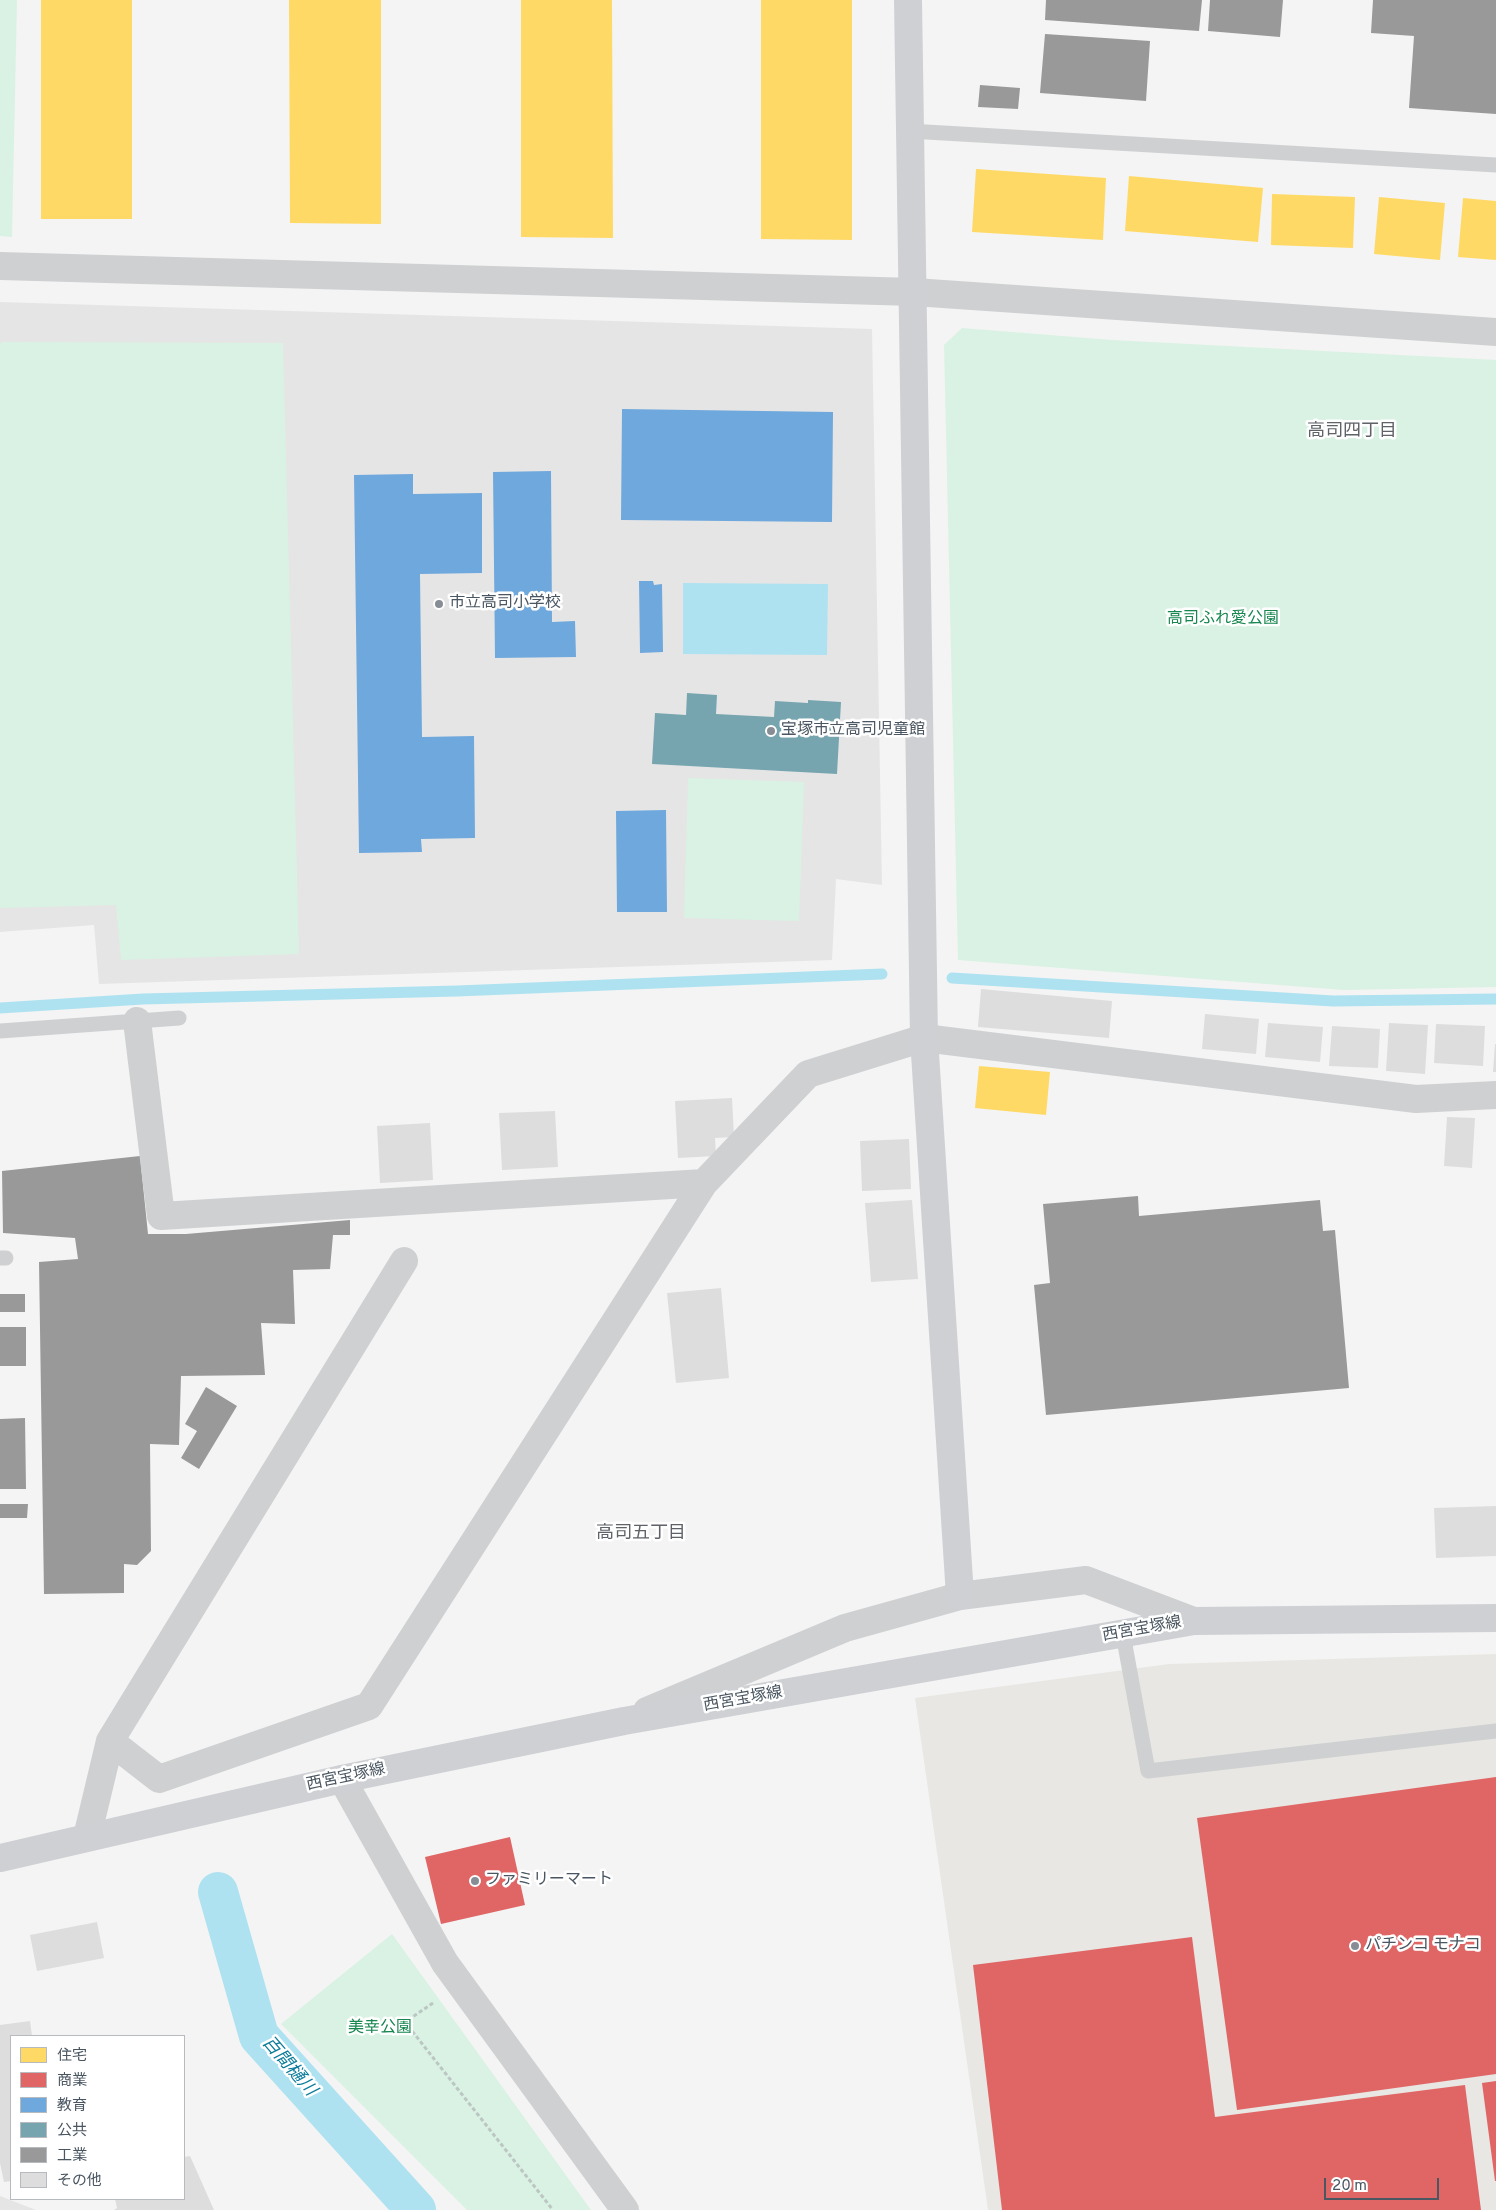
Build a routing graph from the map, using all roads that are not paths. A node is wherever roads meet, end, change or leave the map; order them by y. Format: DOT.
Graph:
graph roads {
  1 [pos="908,0"];
  2 [pos="909,131"];
  3 [pos="1496,165"];
  4 [pos="0,266"];
  5 [pos="914,292"];
  6 [pos="1496,332"];
  7 [pos="179,1018"];
  8 [pos="137,1021"];
  9 [pos="0,1031"];
  10 [pos="924,1038"];
  11 [pos="1496,1095"];
  12 [pos="704,1182"];
  13 [pos="404,1262"];
  14 [pos="960,1596"];
  15 [pos="1496,1618"];
  16 [pos="1194,1621"];
  17 [pos="1123,1634"];
  18 [pos="624,1721"];
  19 [pos="1496,1731"];
  20 [pos="110,1741"];
  21 [pos="342,1778"];
  22 [pos="87,1837"];
  23 [pos="0,1858"];
  24 [pos="625,2210"];
  1 -- 2 [label="street"];
  2 -- 3 [label="lane"];
  2 -- 5 [label="street"];
  4 -- 5 [label="street"];
  5 -- 6 [label="street"];
  5 -- 10 [label="street"];
  7 -- 8 [label="lane"];
  8 -- 9 [label="lane"];
  8 -- 12 [label="street"];
  10 -- 11 [label="street"];
  10 -- 12 [label="street"];
  10 -- 14 [label="street"];
  12 -- 20 [label="street"];
  13 -- 20 [label="street"];
  14 -- 16 [label="street"];
  14 -- 18 [label="street"];
  15 -- 16 [label="street, 西宮宝塚線"];
  16 -- 17 [label="street, 西宮宝塚線"];
  17 -- 18 [label="street, 西宮宝塚線"];
  17 -- 19 [label="lane"];
  18 -- 21 [label="street, 西宮宝塚線"];
  20 -- 22 [label="street"];
  21 -- 22 [label="street, 西宮宝塚線"];
  21 -- 24 [label="street"];
  22 -- 23 [label="street, 西宮宝塚線"];
}
